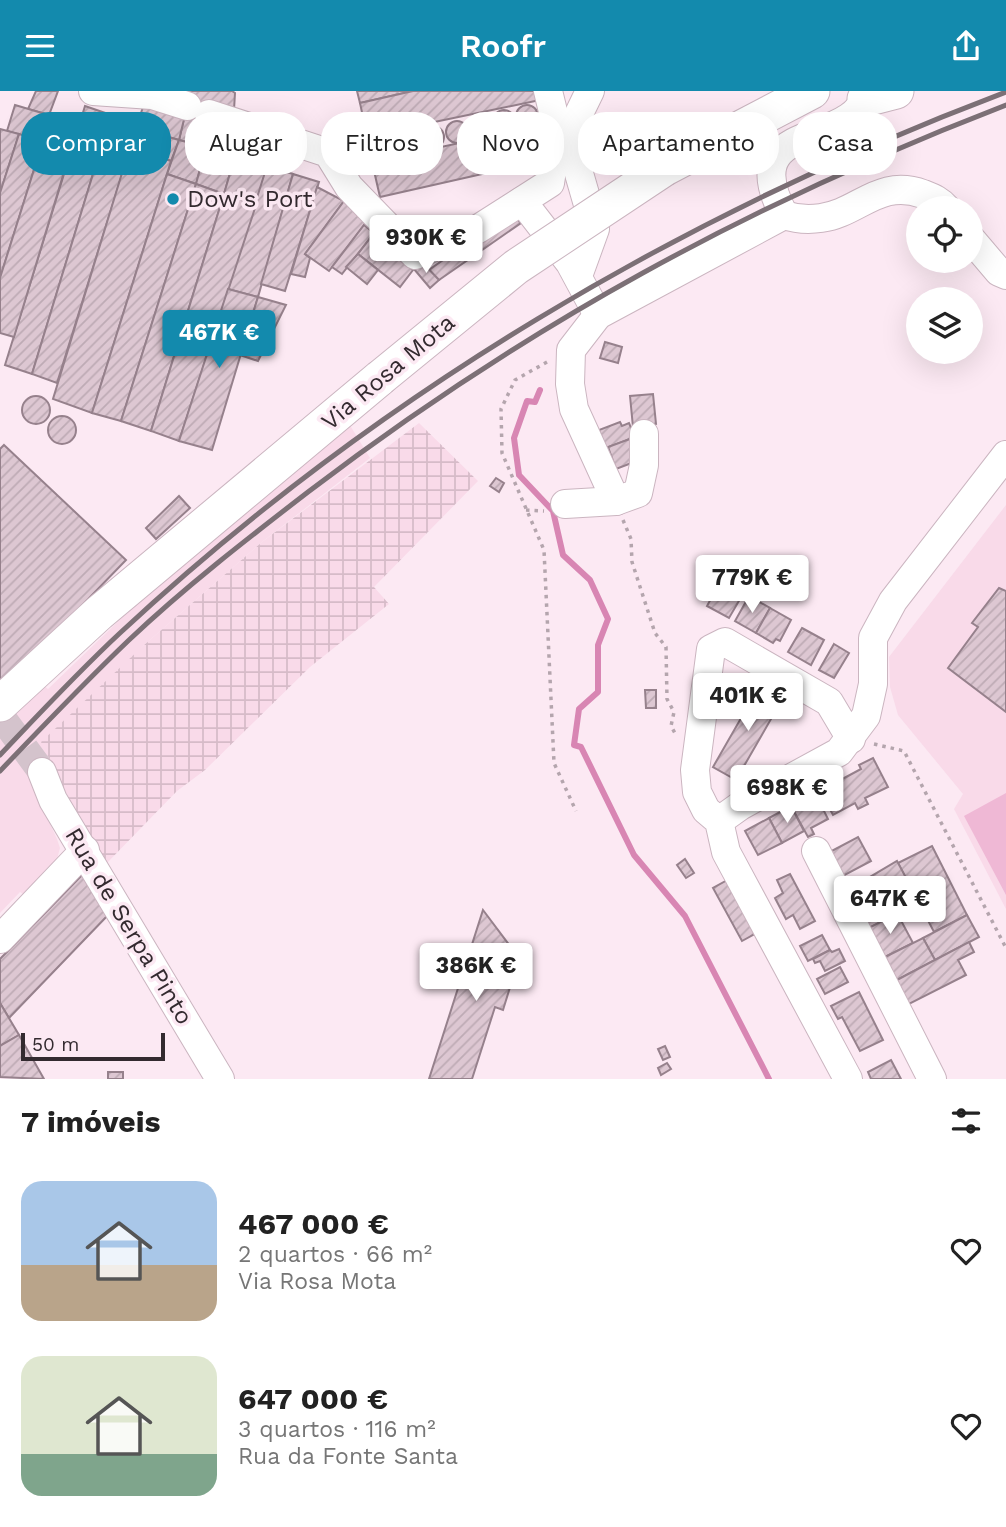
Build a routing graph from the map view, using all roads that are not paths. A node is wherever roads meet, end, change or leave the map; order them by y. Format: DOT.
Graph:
graph roads {
  1 [pos="93,91"];
  2 [pos="548,91"];
  3 [pos="590,91"];
  4 [pos="812,91"];
  5 [pos="876,94"];
  6 [pos="928,196"];
  7 [pos="522,201"];
  8 [pos="784,215"];
  9 [pos="983,253"];
  10 [pos="1006,275"];
  11 [pos="578,276"];
  12 [pos="598,316"];
  13 [pos="644,433"];
  14 [pos="1006,454"];
  15 [pos="616,502"];
  16 [pos="554,508"];
  17 [pos="0,704"];
  18 [pos="851,739"];
  19 [pos="42,772"];
  20 [pos="719,821"];
  21 [pos="85,850"];
  22 [pos="816,851"];
  23 [pos="0,939"];
  24 [pos="219,1079"];
  25 [pos="848,1079"];
  26 [pos="932,1079"];
  1 -- 7 [label="street"];
  2 -- 7 [label="street"];
  3 -- 11 [label="street"];
  4 -- 17 [label="main road, Via Rosa Mota, bridge"];
  5 -- 8 [label="street"];
  6 -- 8 [label="street"];
  7 -- 11 [label="street"];
  8 -- 12 [label="street"];
  9 -- 10 [label="street"];
  11 -- 12 [label="street"];
  12 -- 15 [label="street"];
  13 -- 15 [label="street"];
  14 -- 18 [label="street"];
  15 -- 16 [label="street"];
  18 -- 20 [label="street"];
  18 -- 20 [label="street"];
  19 -- 21 [label="street, Rua de Serpa Pinto"];
  20 -- 25 [label="street"];
  21 -- 23 [label="street"];
  21 -- 24 [label="street, Rua de Serpa Pinto"];
  22 -- 26 [label="street"];
}
